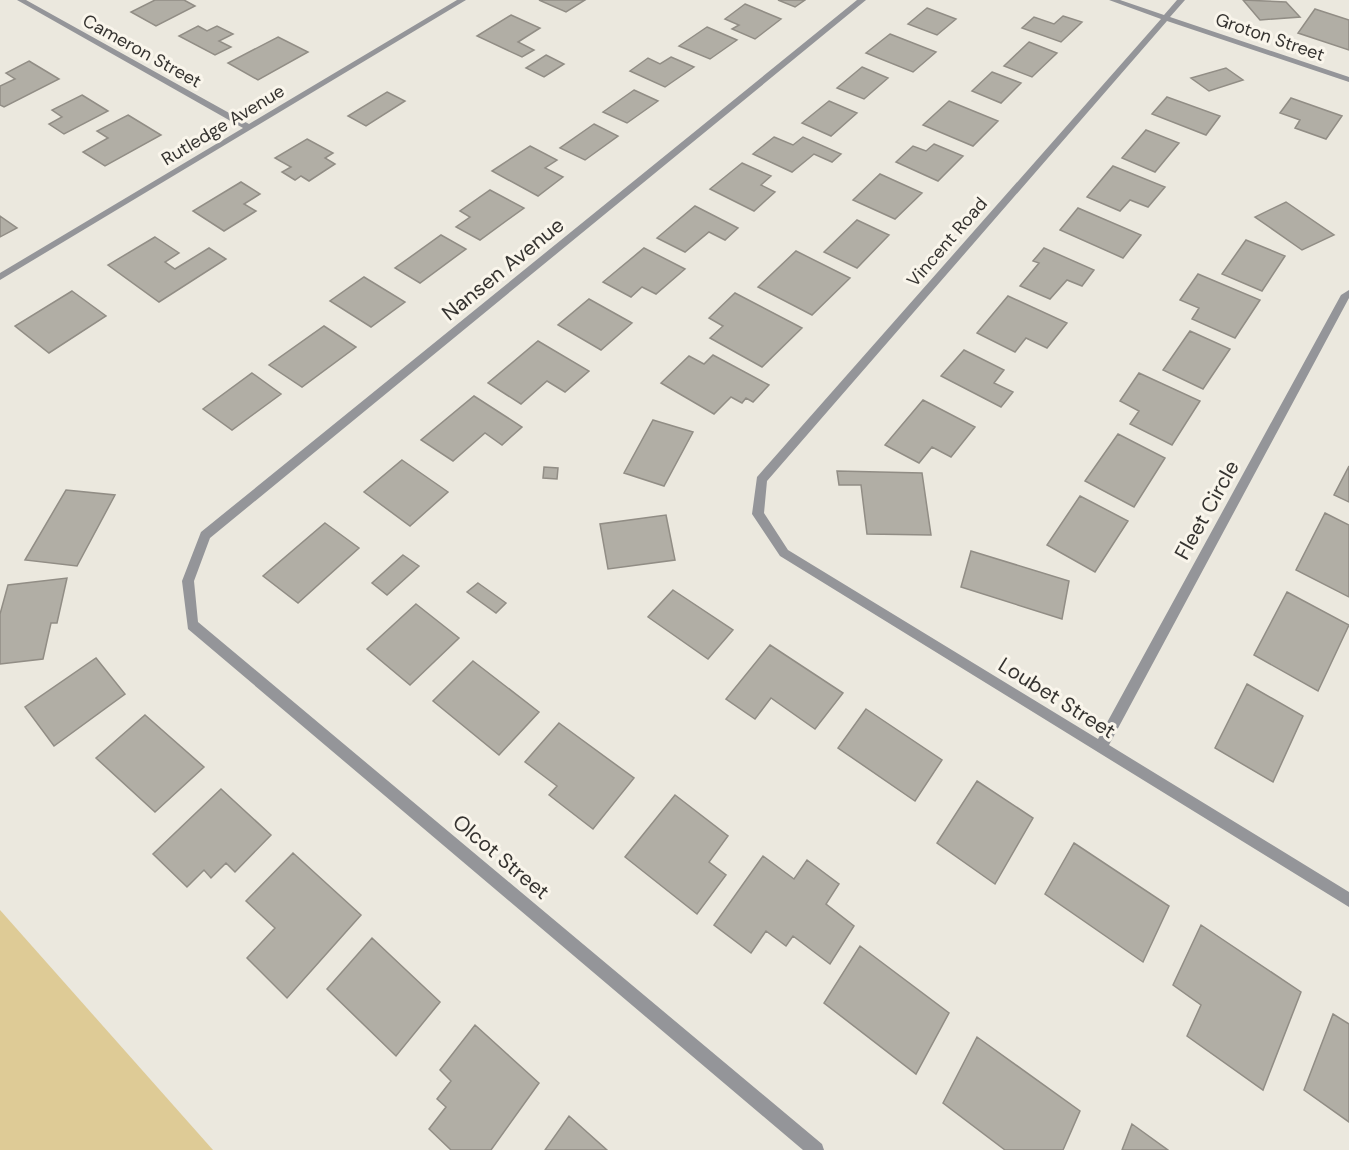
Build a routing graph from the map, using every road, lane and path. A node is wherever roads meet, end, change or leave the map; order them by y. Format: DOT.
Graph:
graph roads {
  1 [pos="21,0"];
  2 [pos="462,0"];
  3 [pos="862,0"];
  4 [pos="1113,0"];
  5 [pos="1181,0"];
  6 [pos="1165,18"];
  7 [pos="1349,80"];
  8 [pos="249,128"];
  9 [pos="0,277"];
  10 [pos="1349,293"];
  11 [pos="758,514"];
  12 [pos="188,581"];
  13 [pos="1100,747"];
  14 [pos="1349,900"];
  15 [pos="816,1150"];
  1 -- 8 [label="street, Cameron Street"];
  2 -- 8 [label="street, Rutledge Avenue"];
  3 -- 12 [label="street, Nansen Avenue"];
  4 -- 6 [label="street, Groton Street"];
  5 -- 6 [label="street, Vincent Road"];
  6 -- 7 [label="street, Groton Street"];
  6 -- 11 [label="street, Vincent Road"];
  8 -- 9 [label="street, Rutledge Avenue"];
  10 -- 13 [label="street, Fleet Circle"];
  11 -- 13 [label="street, Loubet Street"];
  12 -- 15 [label="street, Olcot Street"];
  13 -- 14 [label="street, Loubet Street"];
}
